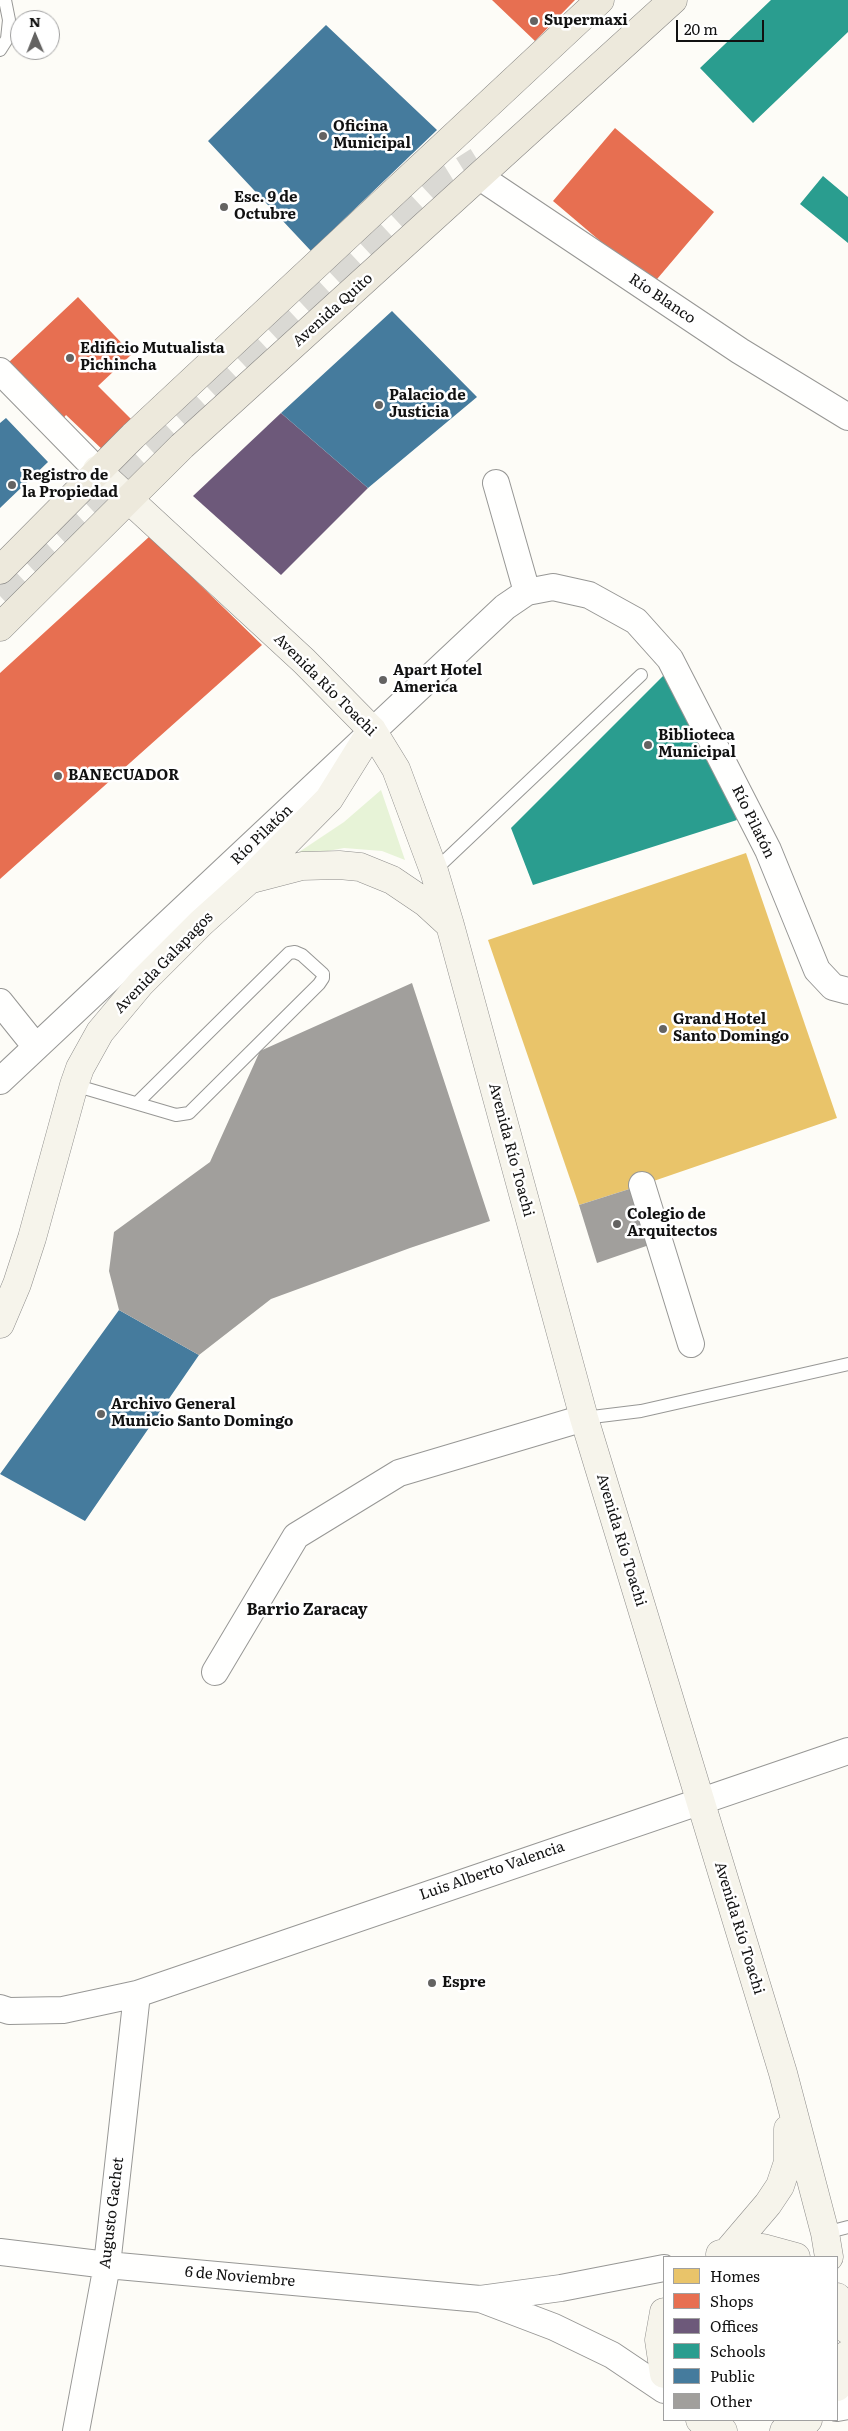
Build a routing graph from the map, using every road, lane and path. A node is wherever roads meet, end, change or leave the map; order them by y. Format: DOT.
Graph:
graph roads {
  1 [pos="6,0"];
  2 [pos="600,0"];
  3 [pos="673,0"];
  4 [pos="572,26"];
  5 [pos="0,50"];
  6 [pos="475,162"];
  7 [pos="0,371"];
  8 [pos="848,417"];
  9 [pos="97,470"];
  10 [pos="496,483"];
  11 [pos="128,498"];
  12 [pos="0,570"];
  13 [pos="527,592"];
  14 [pos="0,627"];
  15 [pos="641,676"];
  16 [pos="372,730"];
  17 [pos="434,871"];
  18 [pos="250,879"];
  19 [pos="450,925"];
  20 [pos="848,991"];
  21 [pos="0,1002"];
  22 [pos="36,1047"];
  23 [pos="0,1081"];
  24 [pos="74,1085"];
  25 [pos="136,1103"];
  26 [pos="642,1185"];
  27 [pos="0,1324"];
  28 [pos="691,1344"];
  29 [pos="848,1364"];
  30 [pos="584,1418"];
  31 [pos="215,1672"];
  32 [pos="848,1751"];
  33 [pos="700,1799"];
  34 [pos="137,1994"];
  35 [pos="0,2008"];
  36 [pos="783,2073"];
  37 [pos="834,2239"];
  38 [pos="0,2252"];
  39 [pos="716,2256"];
  40 [pos="792,2256"];
  41 [pos="107,2265"];
  42 [pos="663,2268"];
  43 [pos="480,2299"];
  44 [pos="663,2318"];
  45 [pos="848,2354"];
  46 [pos="663,2367"];
  47 [pos="838,2384"];
  48 [pos="663,2389"];
  49 [pos="702,2421"];
  50 [pos="807,2421"];
  51 [pos="76,2431"];
  52 [pos="723,2431"];
  53 [pos="784,2431"];
  1 -- 5 [label="lane"];
  2 -- 4 [label="main road"];
  3 -- 6 [label="main road, Avenida Quito"];
  4 -- 6 [label="main road"];
  4 -- 9 [label="main road"];
  6 -- 8 [label="street, Río Blanco"];
  6 -- 11 [label="main road, Avenida Quito"];
  7 -- 9 [label="street, Avenida Río Toachi"];
  9 -- 11 [label="main road, Avenida Río Toachi"];
  9 -- 12 [label="main road"];
  10 -- 13 [label="street"];
  11 -- 14 [label="main road, Avenida Quito"];
  11 -- 16 [label="main road, Avenida Río Toachi"];
  13 -- 16 [label="street, Río Pilatón"];
  13 -- 20 [label="street, Río Pilatón"];
  15 -- 17 [label="lane"];
  16 -- 17 [label="main road, Avenida Río Toachi"];
  16 -- 18 [label="main road, Avenida Galapagos"];
  16 -- 22 [label="street, Río Pilatón"];
  17 -- 19 [label="main road, Avenida Río Toachi"];
  18 -- 19 [label="main road"];
  18 -- 24 [label="main road, Avenida Galapagos"];
  19 -- 30 [label="main road, Avenida Río Toachi"];
  21 -- 22 [label="street"];
  22 -- 23 [label="street, Río Pilatón"];
  24 -- 25 [label="lane"];
  24 -- 27 [label="main road, Avenida Galapagos"];
  25 -- 25 [label="lane"];
  26 -- 28 [label="street"];
  29 -- 30 [label="lane"];
  30 -- 31 [label="street"];
  30 -- 33 [label="main road, Avenida Río Toachi"];
  32 -- 33 [label="street, Luis Alberto Valencia"];
  33 -- 34 [label="street, Luis Alberto Valencia"];
  33 -- 36 [label="main road, Avenida Río Toachi"];
  34 -- 35 [label="street, Luis Alberto Valencia"];
  34 -- 41 [label="street, Augusto Gachet"];
  36 -- 37 [label="main road, Avenida Río Toachi"];
  36 -- 39 [label="main road, Avenida Río Toachi"];
  38 -- 41 [label="street, 6 de Noviembre"];
  39 -- 40 [label="main road"];
  41 -- 43 [label="street, 6 de Noviembre"];
  41 -- 51 [label="street, Augusto Gachet"];
  42 -- 43 [label="street, 6 de Noviembre"];
  43 -- 48 [label="street, 6 de Noviembre"];
  44 -- 46 [label="main road"];
  45 -- 47 [label="main road"];
  49 -- 52 [label="main road"];
  50 -- 53 [label="main road"];
}
